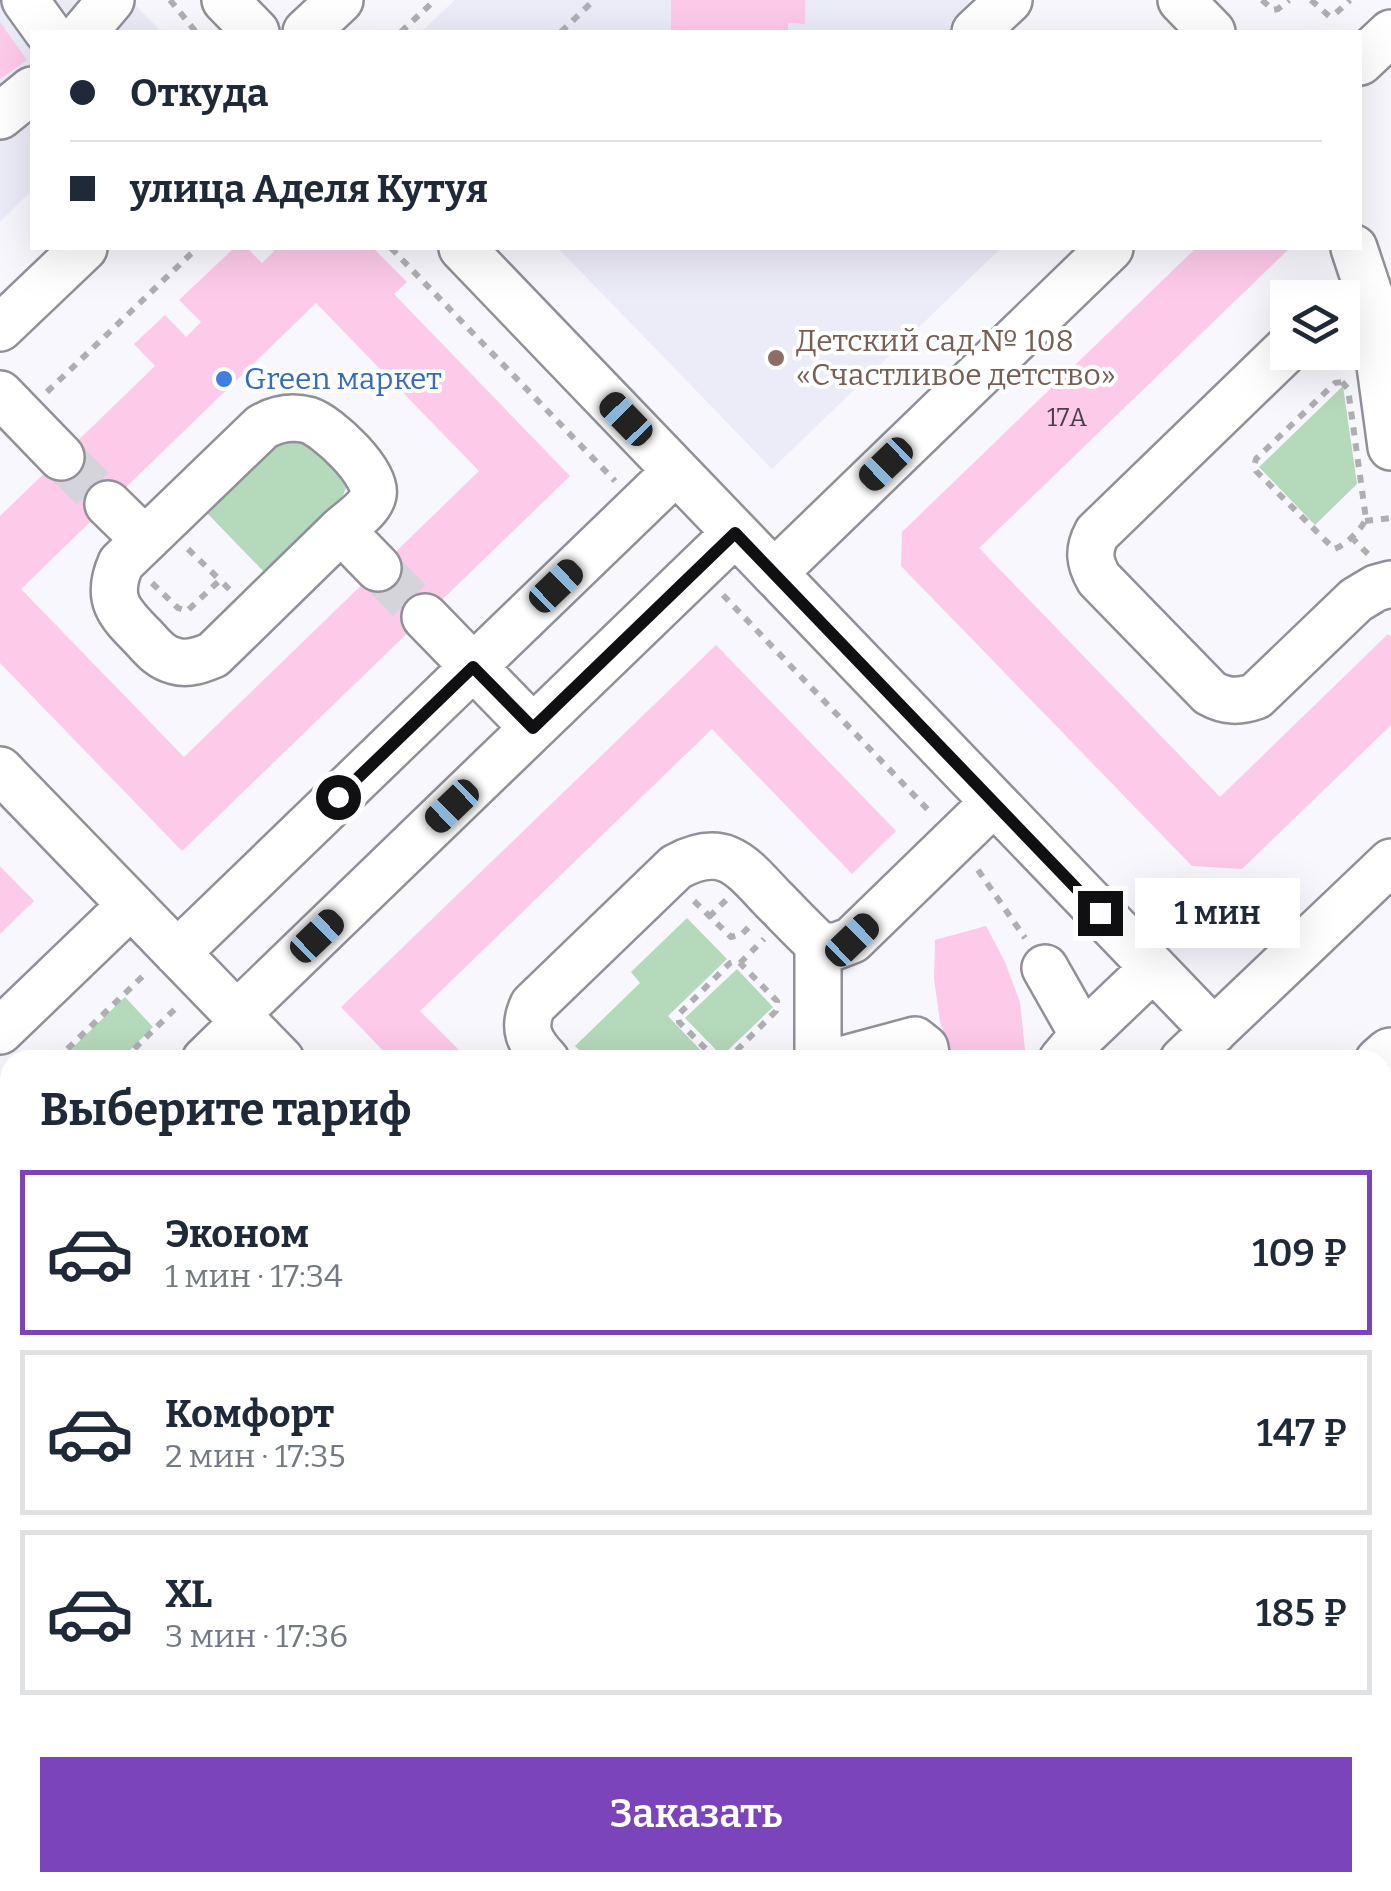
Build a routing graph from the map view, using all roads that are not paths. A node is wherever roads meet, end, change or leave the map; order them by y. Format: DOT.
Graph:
graph roads {
  1 [pos="25,0"];
  2 [pos="112,0"];
  3 [pos="225,0"];
  4 [pos="340,0"];
  5 [pos="1008,0"];
  6 [pos="1181,0"];
  7 [pos="47,30"];
  8 [pos="86,30"];
  9 [pos="254,30"];
  10 [pos="308,30"];
  11 [pos="977,30"];
  12 [pos="1210,30"];
  13 [pos="1391,32"];
  14 [pos="1362,60"];
  15 [pos="30,92"];
  16 [pos="0,116"];
  17 [pos="82,250"];
  18 [pos="464,250"];
  19 [pos="1108,250"];
  20 [pos="1362,267"];
  21 [pos="0,328"];
  22 [pos="1270,365"];
  23 [pos="11,406"];
  24 [pos="1389,419"];
  25 [pos="61,457"];
  26 [pos="676,471"];
  27 [pos="108,504"];
  28 [pos="341,530"];
  29 [pos="735,533"];
  30 [pos="135,549"];
  31 [pos="378,568"];
  32 [pos="774,573"];
  33 [pos="1391,584"];
  34 [pos="424,616"];
  35 [pos="473,667"];
  36 [pos="533,728"];
  37 [pos="0,770"];
  38 [pos="994,802"];
  39 [pos="1391,862"];
  40 [pos="131,905"];
  41 [pos="818,944"];
  42 [pos="185,960"];
  43 [pos="1045,968"];
  44 [pos="1153,968"];
  45 [pos="240,1018"];
  46 [pos="0,1031"];
  47 [pos="1198,1046"];
  48 [pos="1073,1048"];
  49 [pos="213,1050"];
  50 [pos="271,1050"];
  51 [pos="537,1050"];
  52 [pos="818,1050"];
  53 [pos="878,1050"];
  54 [pos="925,1050"];
  1 -- 7 [label="street"];
  2 -- 8 [label="street"];
  3 -- 9 [label="street"];
  4 -- 10 [label="street"];
  5 -- 11 [label="street"];
  6 -- 12 [label="street"];
  13 -- 14 [label="street"];
  15 -- 16 [label="street"];
  17 -- 21 [label="street"];
  18 -- 26 [label="street"];
  19 -- 32 [label="street"];
  20 -- 24 [label="street"];
  22 -- 33 [label="street"];
  23 -- 25 [label="street"];
  26 -- 29 [label="street"];
  26 -- 35 [label="street"];
  27 -- 30 [label="street"];
  28 -- 30 [label="street"];
  28 -- 30 [label="street"];
  28 -- 31 [label="street"];
  29 -- 32 [label="street"];
  29 -- 36 [label="street"];
  32 -- 38 [label="street"];
  34 -- 35 [label="street"];
  35 -- 36 [label="street"];
  35 -- 42 [label="street"];
  36 -- 45 [label="street"];
  37 -- 40 [label="street"];
  38 -- 41 [label="street"];
  38 -- 44 [label="street"];
  39 -- 47 [label="street"];
  40 -- 42 [label="street"];
  40 -- 46 [label="street"];
  41 -- 51 [label="street"];
  41 -- 52 [label="street"];
  42 -- 45 [label="street"];
  43 -- 48 [label="street"];
  44 -- 47 [label="street"];
  44 -- 48 [label="street"];
  45 -- 49 [label="street"];
  45 -- 50 [label="street"];
  53 -- 54 [label="street"];
}
